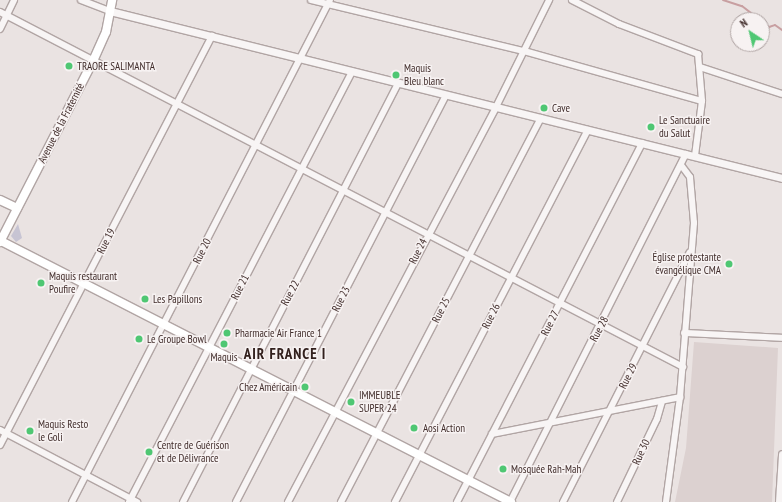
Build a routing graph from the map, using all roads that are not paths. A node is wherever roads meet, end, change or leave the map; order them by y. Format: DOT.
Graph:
graph roads {
  1 [pos="14,0"];
  2 [pos="81,0"];
  3 [pos="112,0"];
  4 [pos="311,0"];
  5 [pos="549,0"];
  6 [pos="572,0"];
  7 [pos="329,2"];
  8 [pos="110,11"];
  9 [pos="0,12"];
  10 [pos="7,16"];
  11 [pos="0,28"];
  12 [pos="212,36"];
  13 [pos="524,51"];
  14 [pos="301,59"];
  15 [pos="93,61"];
  16 [pos="700,68"];
  17 [pos="352,71"];
  18 [pos="398,84"];
  19 [pos="782,94"];
  20 [pos="446,96"];
  21 [pos="702,101"];
  22 [pos="177,104"];
  23 [pos="495,108"];
  24 [pos="541,118"];
  25 [pos="588,130"];
  26 [pos="642,143"];
  27 [pos="256,146"];
  28 [pos="686,154"];
  29 [pos="695,156"];
  30 [pos="681,165"];
  31 [pos="301,169"];
  32 [pos="782,178"];
  33 [pos="343,190"];
  34 [pos="0,200"];
  35 [pos="17,208"];
  36 [pos="386,213"];
  37 [pos="427,234"];
  38 [pos="0,241"];
  39 [pos="691,249"];
  40 [pos="469,256"];
  41 [pos="511,278"];
  42 [pos="84,283"];
  43 [pos="560,303"];
  44 [pos="164,324"];
  45 [pos="602,325"];
  46 [pos="684,333"];
  47 [pos="782,338"];
  48 [pos="643,346"];
  49 [pos="209,347"];
  50 [pos="683,367"];
  51 [pos="250,368"];
  52 [pos="294,391"];
  53 [pos="680,397"];
  54 [pos="662,401"];
  55 [pos="610,411"];
  56 [pos="335,412"];
  57 [pos="549,423"];
  58 [pos="0,430"];
  59 [pos="6,433"];
  60 [pos="377,433"];
  61 [pos="492,434"];
  62 [pos="0,446"];
  63 [pos="782,454"];
  64 [pos="419,455"];
  65 [pos="782,470"];
  66 [pos="86,475"];
  67 [pos="468,480"];
  68 [pos="130,500"];
  69 [pos="72,502"];
  70 [pos="137,502"];
  71 [pos="183,502"];
  72 [pos="236,502"];
  73 [pos="288,502"];
  74 [pos="341,502"];
  75 [pos="395,502"];
  76 [pos="457,502"];
  77 [pos="510,502"];
  78 [pos="563,502"];
  79 [pos="617,502"];
  80 [pos="666,502"];
  81 [pos="779,502"];
  1 -- 10 [label="street"];
  2 -- 8 [label="street"];
  3 -- 8 [label="main road, Avenue de la Fraternité"];
  4 -- 7 [label="street"];
  5 -- 13 [label="street, Rue 24"];
  6 -- 16 [label="street"];
  7 -- 13 [label="street"];
  7 -- 14 [label="street, Rue 20"];
  8 -- 12 [label="street"];
  8 -- 15 [label="main road, Avenue de la Fraternité"];
  9 -- 10 [label="street"];
  10 -- 11 [label="street"];
  10 -- 15 [label="street"];
  12 -- 14 [label="street"];
  12 -- 22 [label="street, Rue 19"];
  13 -- 21 [label="street"];
  13 -- 23 [label="street, Rue 24"];
  14 -- 17 [label="street"];
  14 -- 27 [label="street, Rue 20"];
  15 -- 22 [label="street"];
  15 -- 35 [label="main road, Avenue de la Fraternité"];
  16 -- 19 [label="street"];
  16 -- 21 [label="street"];
  17 -- 18 [label="street"];
  17 -- 31 [label="street, Rue 21"];
  18 -- 20 [label="street"];
  18 -- 33 [label="street, Rue 22"];
  20 -- 23 [label="street"];
  20 -- 36 [label="street, Rue 23"];
  21 -- 29 [label="street"];
  22 -- 27 [label="street"];
  22 -- 42 [label="street, Rue 19"];
  23 -- 24 [label="street"];
  23 -- 37 [label="street, Rue 24"];
  24 -- 25 [label="street"];
  24 -- 40 [label="street, Rue 25"];
  25 -- 26 [label="street"];
  25 -- 41 [label="street, Rue 26"];
  26 -- 28 [label="street"];
  26 -- 43 [label="street, Rue 27"];
  27 -- 31 [label="street"];
  27 -- 44 [label="street, Rue 20"];
  28 -- 29 [label="street"];
  28 -- 30 [label="street, Rue 28"];
  29 -- 32 [label="street"];
  30 -- 39 [label="street"];
  30 -- 45 [label="street, Rue 28"];
  31 -- 33 [label="street"];
  31 -- 49 [label="street, Rue 21"];
  33 -- 36 [label="street"];
  33 -- 51 [label="street, Rue 22"];
  34 -- 35 [label="main road"];
  35 -- 38 [label="main road, Avenue de la Fraternité"];
  36 -- 37 [label="street"];
  36 -- 52 [label="street, Rue 23"];
  37 -- 40 [label="street"];
  37 -- 56 [label="street, Rue 24"];
  38 -- 42 [label="main road"];
  39 -- 46 [label="street"];
  39 -- 48 [label="street, Rue 29"];
  40 -- 41 [label="street"];
  40 -- 60 [label="street, Rue 25"];
  41 -- 43 [label="street"];
  41 -- 64 [label="street, Rue 26"];
  42 -- 44 [label="main road"];
  42 -- 59 [label="street, Rue 19"];
  43 -- 45 [label="street"];
  43 -- 61 [label="street, Rue 27"];
  44 -- 49 [label="main road"];
  44 -- 66 [label="street, Rue 20"];
  45 -- 48 [label="street"];
  45 -- 57 [label="street, Rue 28"];
  46 -- 47 [label="street"];
  46 -- 50 [label="street"];
  48 -- 50 [label="street"];
  48 -- 55 [label="street, Rue 29"];
  49 -- 51 [label="main road"];
  49 -- 68 [label="street, Rue 21"];
  50 -- 53 [label="street"];
  51 -- 52 [label="main road"];
  51 -- 71 [label="street, Rue 22"];
  52 -- 56 [label="main road"];
  52 -- 72 [label="street, Rue 23"];
  53 -- 54 [label="street"];
  53 -- 80 [label="street"];
  54 -- 55 [label="street"];
  54 -- 79 [label="street, Rue 30"];
  55 -- 57 [label="street"];
  55 -- 78 [label="street, Rue 29"];
  56 -- 60 [label="main road"];
  56 -- 73 [label="street, Rue 24"];
  57 -- 61 [label="street"];
  57 -- 77 [label="street, Rue 28"];
  58 -- 59 [label="street"];
  59 -- 62 [label="street, Rue 19"];
  59 -- 66 [label="street"];
  60 -- 64 [label="main road"];
  60 -- 74 [label="street, Rue 25"];
  61 -- 67 [label="street, Rue 27"];
  63 -- 65 [label="street"];
  64 -- 67 [label="main road"];
  64 -- 75 [label="street, Rue 26"];
  65 -- 81 [label="street"];
  66 -- 68 [label="street"];
  66 -- 69 [label="street, Rue 20"];
  67 -- 76 [label="street, Rue 27"];
  67 -- 77 [label="main road"];
  68 -- 70 [label="street"];
}
